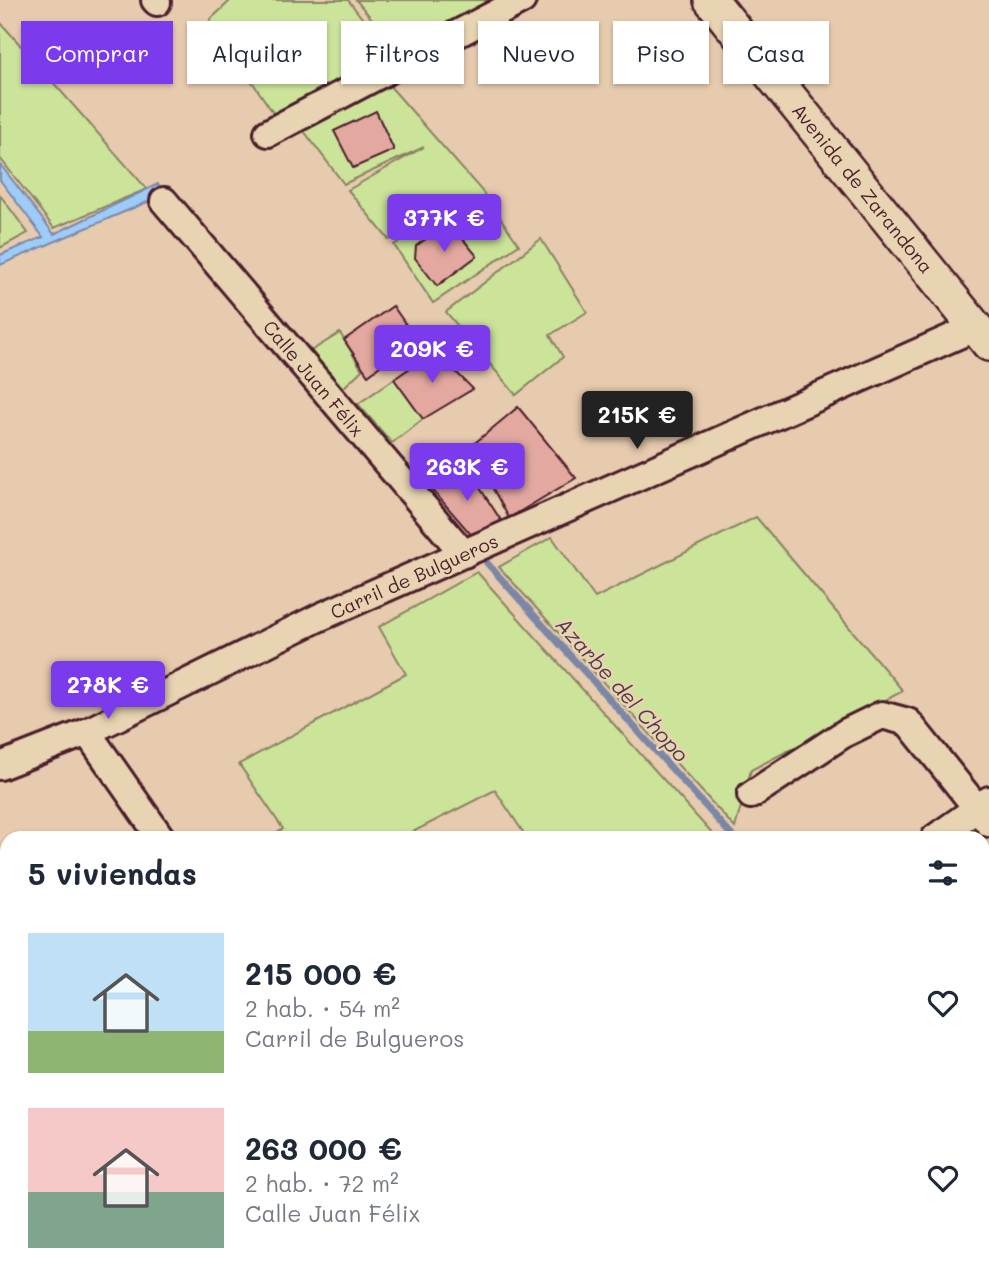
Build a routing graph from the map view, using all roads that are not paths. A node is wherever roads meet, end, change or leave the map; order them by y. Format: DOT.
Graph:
graph roads {
  1 [pos="522,0"];
  2 [pos="711,0"];
  3 [pos="268,132"];
  4 [pos="164,201"];
  5 [pos="982,335"];
  6 [pos="464,554"];
  7 [pos="87,732"];
  8 [pos="0,766"];
  9 [pos="751,794"];
  10 [pos="985,810"];
  11 [pos="156,831"];
  12 [pos="948,831"];
  1 -- 3 [label="street"];
  2 -- 5 [label="street, Avenida de Zarandona"];
  4 -- 6 [label="street, Calle Juan Félix"];
  5 -- 6 [label="street, Carril de Bulgueros"];
  6 -- 7 [label="street, Carril de Bulgueros"];
  7 -- 8 [label="street, Carril de Bulgueros"];
  7 -- 11 [label="street"];
  9 -- 10 [label="street"];
  10 -- 12 [label="street"];
}
